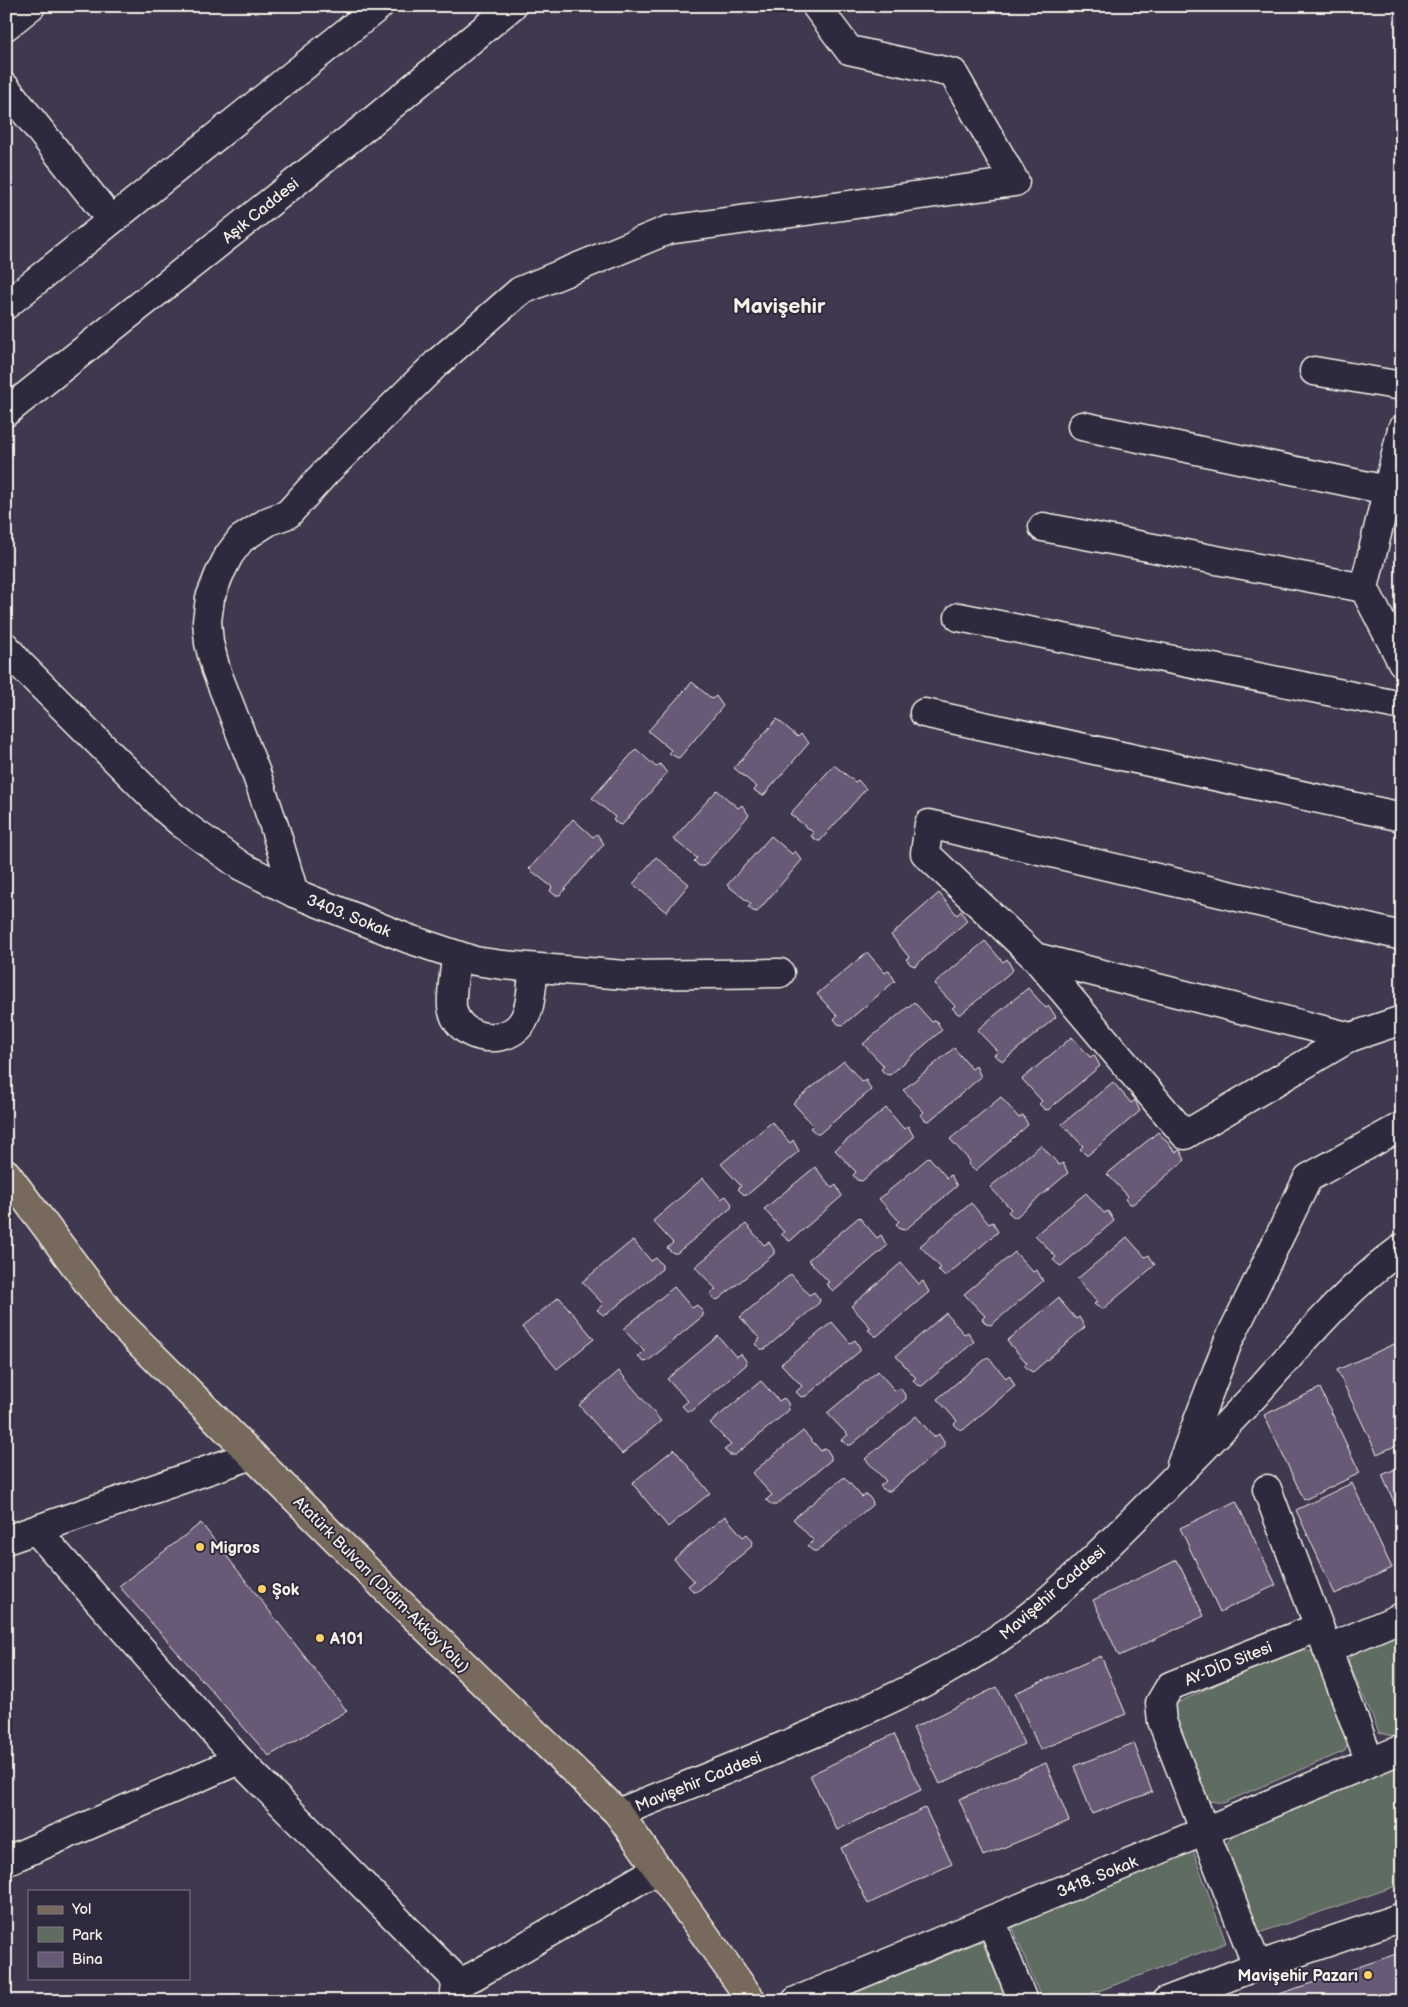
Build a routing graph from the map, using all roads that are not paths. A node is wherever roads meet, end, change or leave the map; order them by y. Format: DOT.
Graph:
graph roads {
  1 [pos="31,6"];
  2 [pos="380,6"];
  3 [pos="512,6"];
  4 [pos="816,6"];
  5 [pos="6,26"];
  6 [pos="6,88"];
  7 [pos="111,220"];
  8 [pos="6,305"];
  9 [pos="1314,371"];
  10 [pos="1402,386"];
  11 [pos="6,412"];
  12 [pos="1082,426"];
  13 [pos="1402,429"];
  14 [pos="1387,490"];
  15 [pos="1043,527"];
  16 [pos="1364,588"];
  17 [pos="959,617"];
  18 [pos="6,647"];
  19 [pos="1402,662"];
  20 [pos="1402,706"];
  21 [pos="924,713"];
  22 [pos="1402,817"];
  23 [pos="294,893"];
  24 [pos="1402,936"];
  25 [pos="456,956"];
  26 [pos="1035,957"];
  27 [pos="534,968"];
  28 [pos="780,973"];
  29 [pos="1402,1020"];
  30 [pos="1352,1037"];
  31 [pos="1402,1126"];
  32 [pos="6,1173"];
  33 [pos="1402,1248"];
  34 [pos="252,1455"];
  35 [pos="1178,1475"];
  36 [pos="1267,1490"];
  37 [pos="36,1530"];
  38 [pos="6,1540"];
  39 [pos="1402,1617"];
  40 [pos="1323,1638"];
  41 [pos="1402,1749"];
  42 [pos="239,1760"];
  43 [pos="1370,1762"];
  44 [pos="618,1813"];
  45 [pos="1204,1831"];
  46 [pos="6,1861"];
  47 [pos="658,1869"];
  48 [pos="1402,1917"];
  49 [pos="991,1920"];
  50 [pos="1257,1966"];
  51 [pos="455,1992"];
  52 [pos="752,2001"];
  53 [pos="796,2001"];
  54 [pos="1023,2001"];
  55 [pos="1166,2001"];
  1 -- 5 [label="street"];
  2 -- 7 [label="street"];
  3 -- 11 [label="street, Aşık Caddesi"];
  4 -- 23 [label="street"];
  6 -- 7 [label="street"];
  7 -- 8 [label="street"];
  9 -- 10 [label="street"];
  12 -- 14 [label="street"];
  13 -- 14 [label="street"];
  14 -- 16 [label="street"];
  15 -- 16 [label="street"];
  16 -- 19 [label="street"];
  17 -- 20 [label="street"];
  18 -- 23 [label="street, 3403. Sokak"];
  21 -- 22 [label="street"];
  23 -- 25 [label="street, 3403. Sokak"];
  24 -- 26 [label="street"];
  25 -- 27 [label="street, 3403. Sokak"];
  25 -- 27 [label="street"];
  26 -- 30 [label="street"];
  26 -- 30 [label="street"];
  27 -- 28 [label="street, 3403. Sokak"];
  29 -- 30 [label="street"];
  31 -- 35 [label="street"];
  32 -- 34 [label="main road, Atatürk Bulvarı (Didim-Akköy Yolu)"];
  33 -- 35 [label="street, Mavişehir Caddesi"];
  34 -- 37 [label="street"];
  34 -- 44 [label="main road, Atatürk Bulvarı (Didim-Akköy Yolu)"];
  35 -- 44 [label="street, Mavişehir Caddesi"];
  36 -- 40 [label="street"];
  37 -- 38 [label="street"];
  37 -- 42 [label="street"];
  39 -- 40 [label="street, AY-DİD Sitesi"];
  40 -- 43 [label="street"];
  40 -- 45 [label="street, AY-DİD Sitesi"];
  41 -- 43 [label="street, 3418. Sokak"];
  42 -- 46 [label="street"];
  42 -- 51 [label="street"];
  43 -- 45 [label="street, 3418. Sokak"];
  44 -- 47 [label="main road, Atatürk Bulvarı (Didim-Akköy Yolu)"];
  45 -- 49 [label="street, 3418. Sokak"];
  45 -- 50 [label="street"];
  47 -- 51 [label="street"];
  47 -- 52 [label="main road, Atatürk Bulvarı (Didim-Akköy Yolu)"];
  48 -- 50 [label="street"];
  49 -- 53 [label="street, 3418. Sokak"];
  49 -- 54 [label="street"];
  50 -- 55 [label="street"];
}
